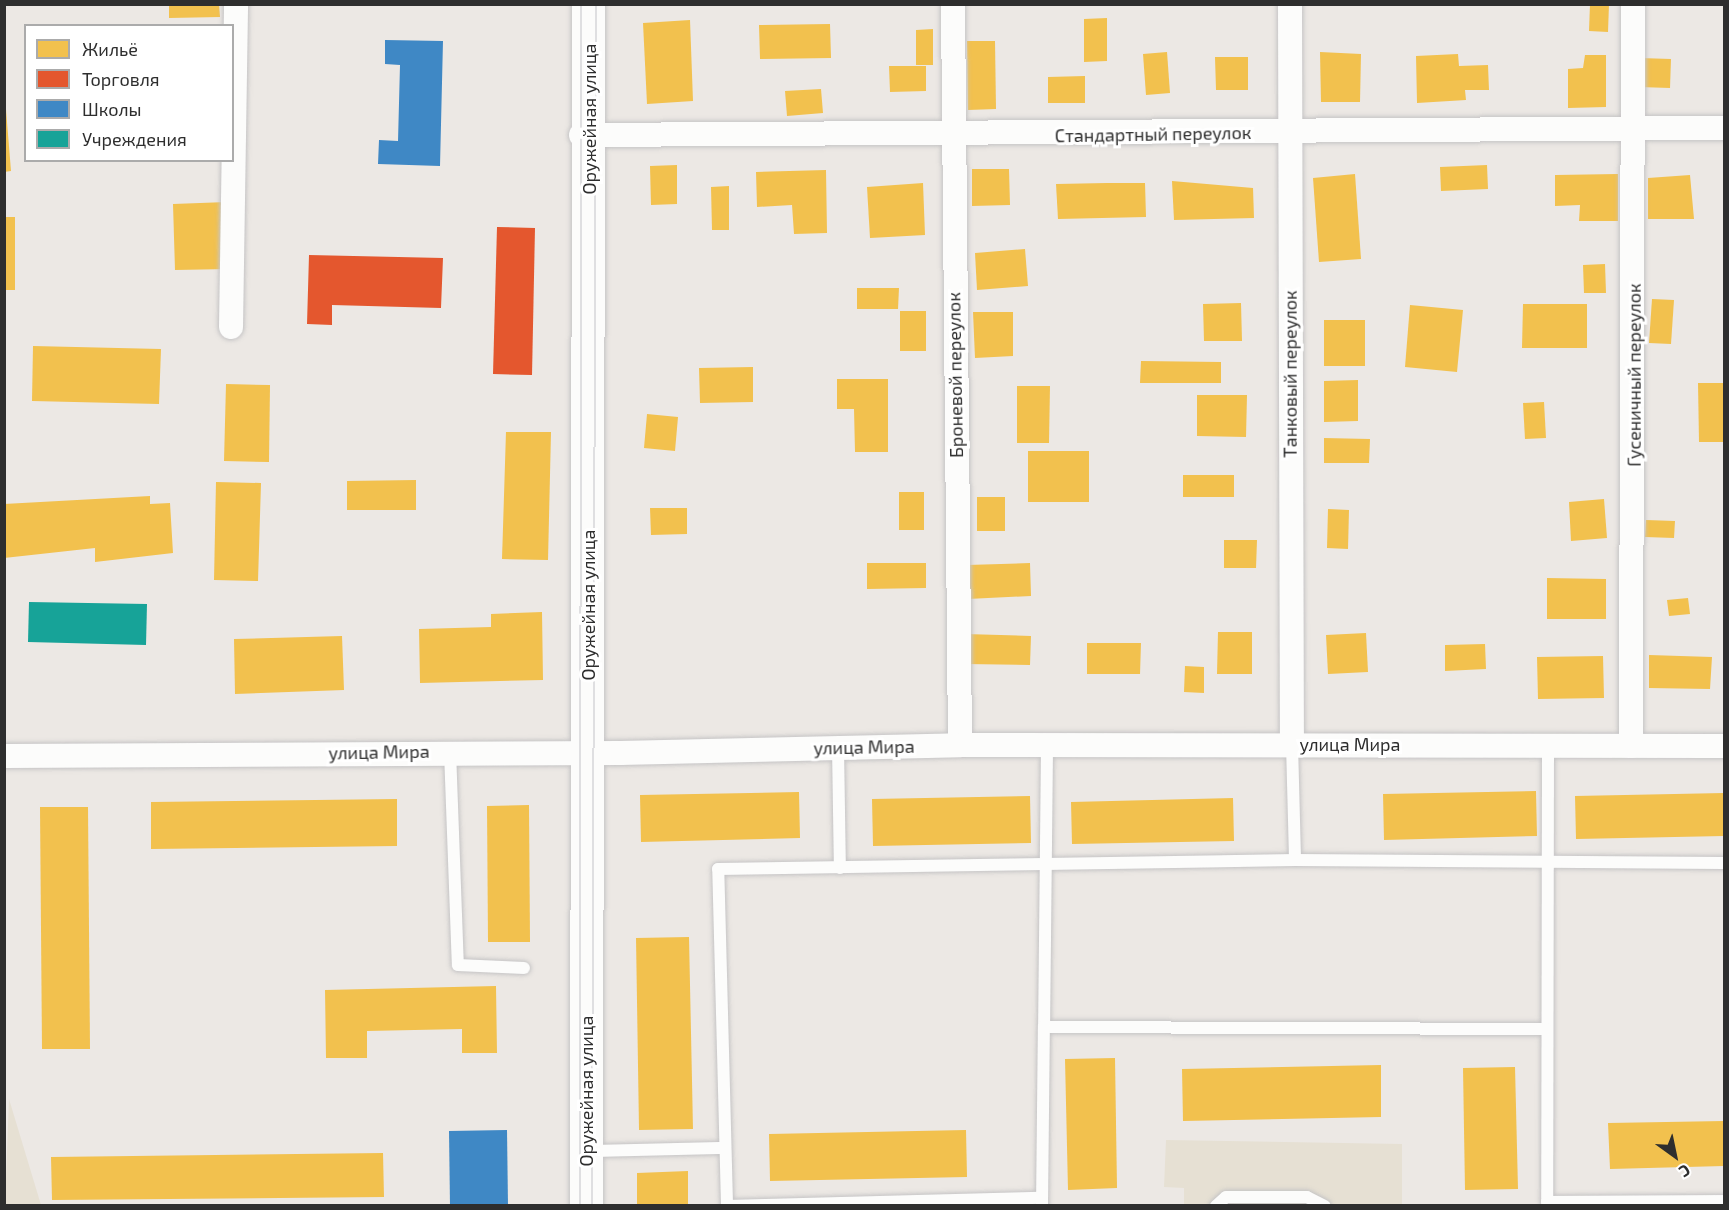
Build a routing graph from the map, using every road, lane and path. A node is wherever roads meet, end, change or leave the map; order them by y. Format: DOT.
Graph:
graph roads {
  1 [pos="236,4"];
  2 [pos="588,4"];
  3 [pos="953,4"];
  4 [pos="1290,4"];
  5 [pos="1633,4"];
  6 [pos="1725,128"];
  7 [pos="1635,130"];
  8 [pos="1288,132"];
  9 [pos="234,133"];
  10 [pos="585,135"];
  11 [pos="952,136"];
  12 [pos="234,162"];
  13 [pos="231,327"];
  14 [pos="1292,744"];
  15 [pos="960,745"];
  16 [pos="1548,746"];
  17 [pos="1631,746"];
  18 [pos="1725,746"];
  19 [pos="838,747"];
  20 [pos="1047,748"];
  21 [pos="450,751"];
  22 [pos="588,753"];
  23 [pos="4,756"];
  24 [pos="1294,860"];
  25 [pos="1725,863"];
  26 [pos="1550,864"];
  27 [pos="840,867"];
  28 [pos="1047,868"];
  29 [pos="524,968"];
  30 [pos="1044,1027"];
  31 [pos="1546,1029"];
  32 [pos="724,1148"];
  33 [pos="586,1151"];
  34 [pos="1725,1201"];
  35 [pos="1041,1202"];
  36 [pos="1547,1204"];
  37 [pos="727,1205"];
  38 [pos="586,1206"];
  39 [pos="1216,1206"];
  40 [pos="1325,1206"];
  1 -- 9 [label="street"];
  2 -- 10 [label="street, Оружейная улица"];
  3 -- 11 [label="street, Броневой переулок"];
  4 -- 8 [label="street, Танковый переулок"];
  5 -- 7 [label="street, Гусеничный переулок"];
  6 -- 7 [label="street, Стандартный переулок"];
  7 -- 8 [label="street, Стандартный переулок"];
  7 -- 17 [label="street, Гусеничный переулок"];
  8 -- 11 [label="street, Стандартный переулок"];
  8 -- 14 [label="street, Танковый переулок"];
  10 -- 11 [label="street, Стандартный переулок"];
  10 -- 22 [label="street, Оружейная улица"];
  11 -- 15 [label="street, Броневой переулок"];
  12 -- 13 [label="street"];
  14 -- 16 [label="street, улица Мира"];
  14 -- 20 [label="street, улица Мира"];
  14 -- 24 [label="lane"];
  15 -- 19 [label="street, улица Мира"];
  15 -- 20 [label="street, улица Мира"];
  16 -- 17 [label="street, улица Мира"];
  16 -- 26 [label="lane"];
  17 -- 18 [label="street, улица Мира"];
  19 -- 22 [label="street, улица Мира"];
  19 -- 27 [label="lane"];
  20 -- 28 [label="lane"];
  21 -- 22 [label="street, улица Мира"];
  21 -- 23 [label="street, улица Мира"];
  21 -- 29 [label="lane"];
  22 -- 33 [label="street, Оружейная улица"];
  24 -- 26 [label="lane"];
  24 -- 28 [label="lane"];
  25 -- 26 [label="lane"];
  26 -- 31 [label="lane"];
  27 -- 28 [label="lane"];
  27 -- 32 [label="lane"];
  28 -- 30 [label="lane"];
  30 -- 31 [label="lane"];
  30 -- 35 [label="lane"];
  31 -- 36 [label="lane"];
  32 -- 33 [label="lane"];
  32 -- 37 [label="lane"];
  33 -- 38 [label="street, Оружейная улица"];
  34 -- 36 [label="lane"];
  35 -- 37 [label="lane"];
  39 -- 40 [label="lane"];
}
